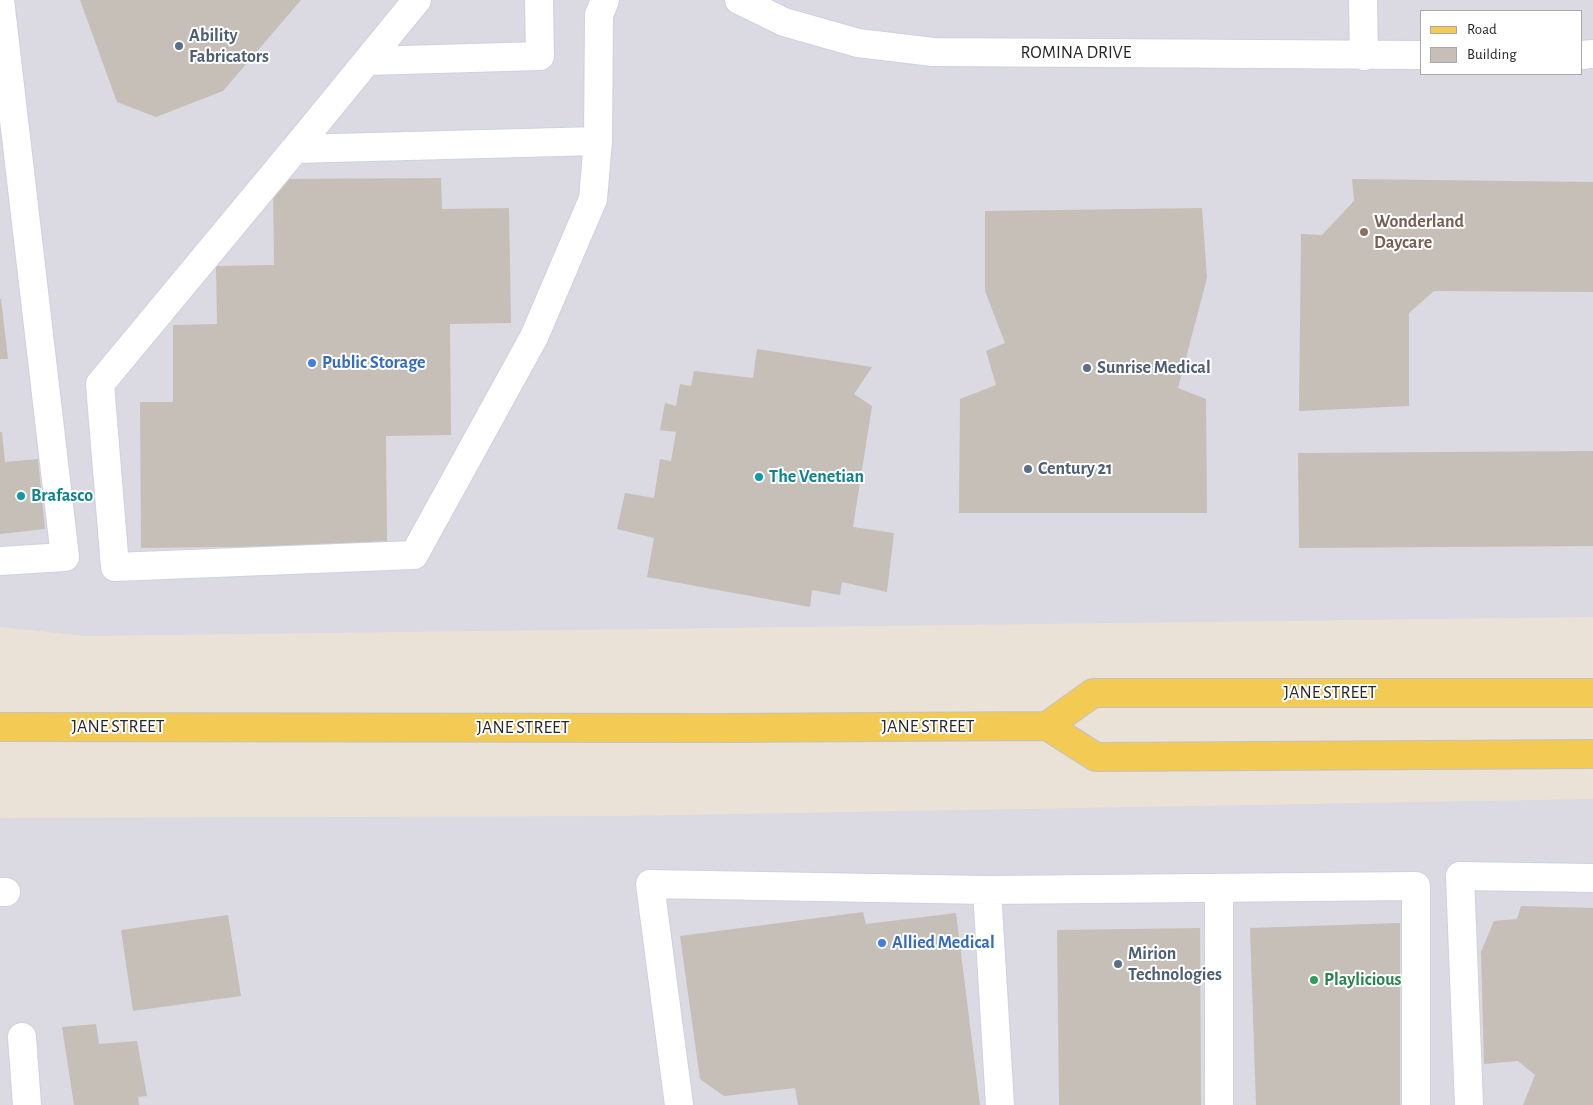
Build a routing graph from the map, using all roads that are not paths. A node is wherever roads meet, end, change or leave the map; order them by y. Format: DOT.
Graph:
graph roads {
  1 [pos="0,0"];
  2 [pos="417,0"];
  3 [pos="539,0"];
  4 [pos="605,0"];
  5 [pos="739,0"];
  6 [pos="1363,0"];
  7 [pos="1364,56"];
  8 [pos="1420,56"];
  9 [pos="368,61"];
  10 [pos="598,141"];
  11 [pos="295,149"];
  12 [pos="0,561"];
  13 [pos="1593,692"];
  14 [pos="1047,726"];
  15 [pos="0,727"];
  16 [pos="1593,754"];
  17 [pos="1593,878"];
  18 [pos="1219,888"];
  19 [pos="987,890"];
  20 [pos="22,1038"];
  21 [pos="27,1105"];
  22 [pos="679,1105"];
  23 [pos="1000,1105"];
  24 [pos="1219,1105"];
  25 [pos="1416,1105"];
  26 [pos="1469,1105"];
  1 -- 12 [label="street"];
  2 -- 9 [label="street"];
  3 -- 9 [label="street"];
  4 -- 10 [label="street"];
  5 -- 7 [label="street, ROMINA DRIVE"];
  6 -- 7 [label="street"];
  7 -- 8 [label="street, ROMINA DRIVE"];
  9 -- 11 [label="street"];
  10 -- 11 [label="street"];
  10 -- 11 [label="street"];
  13 -- 14 [label="main road, JANE STREET"];
  14 -- 15 [label="main road, JANE STREET"];
  14 -- 16 [label="main road"];
  17 -- 26 [label="street"];
  18 -- 19 [label="street"];
  18 -- 24 [label="street"];
  18 -- 25 [label="street"];
  19 -- 22 [label="street"];
  19 -- 23 [label="street"];
  20 -- 21 [label="street"];
}
